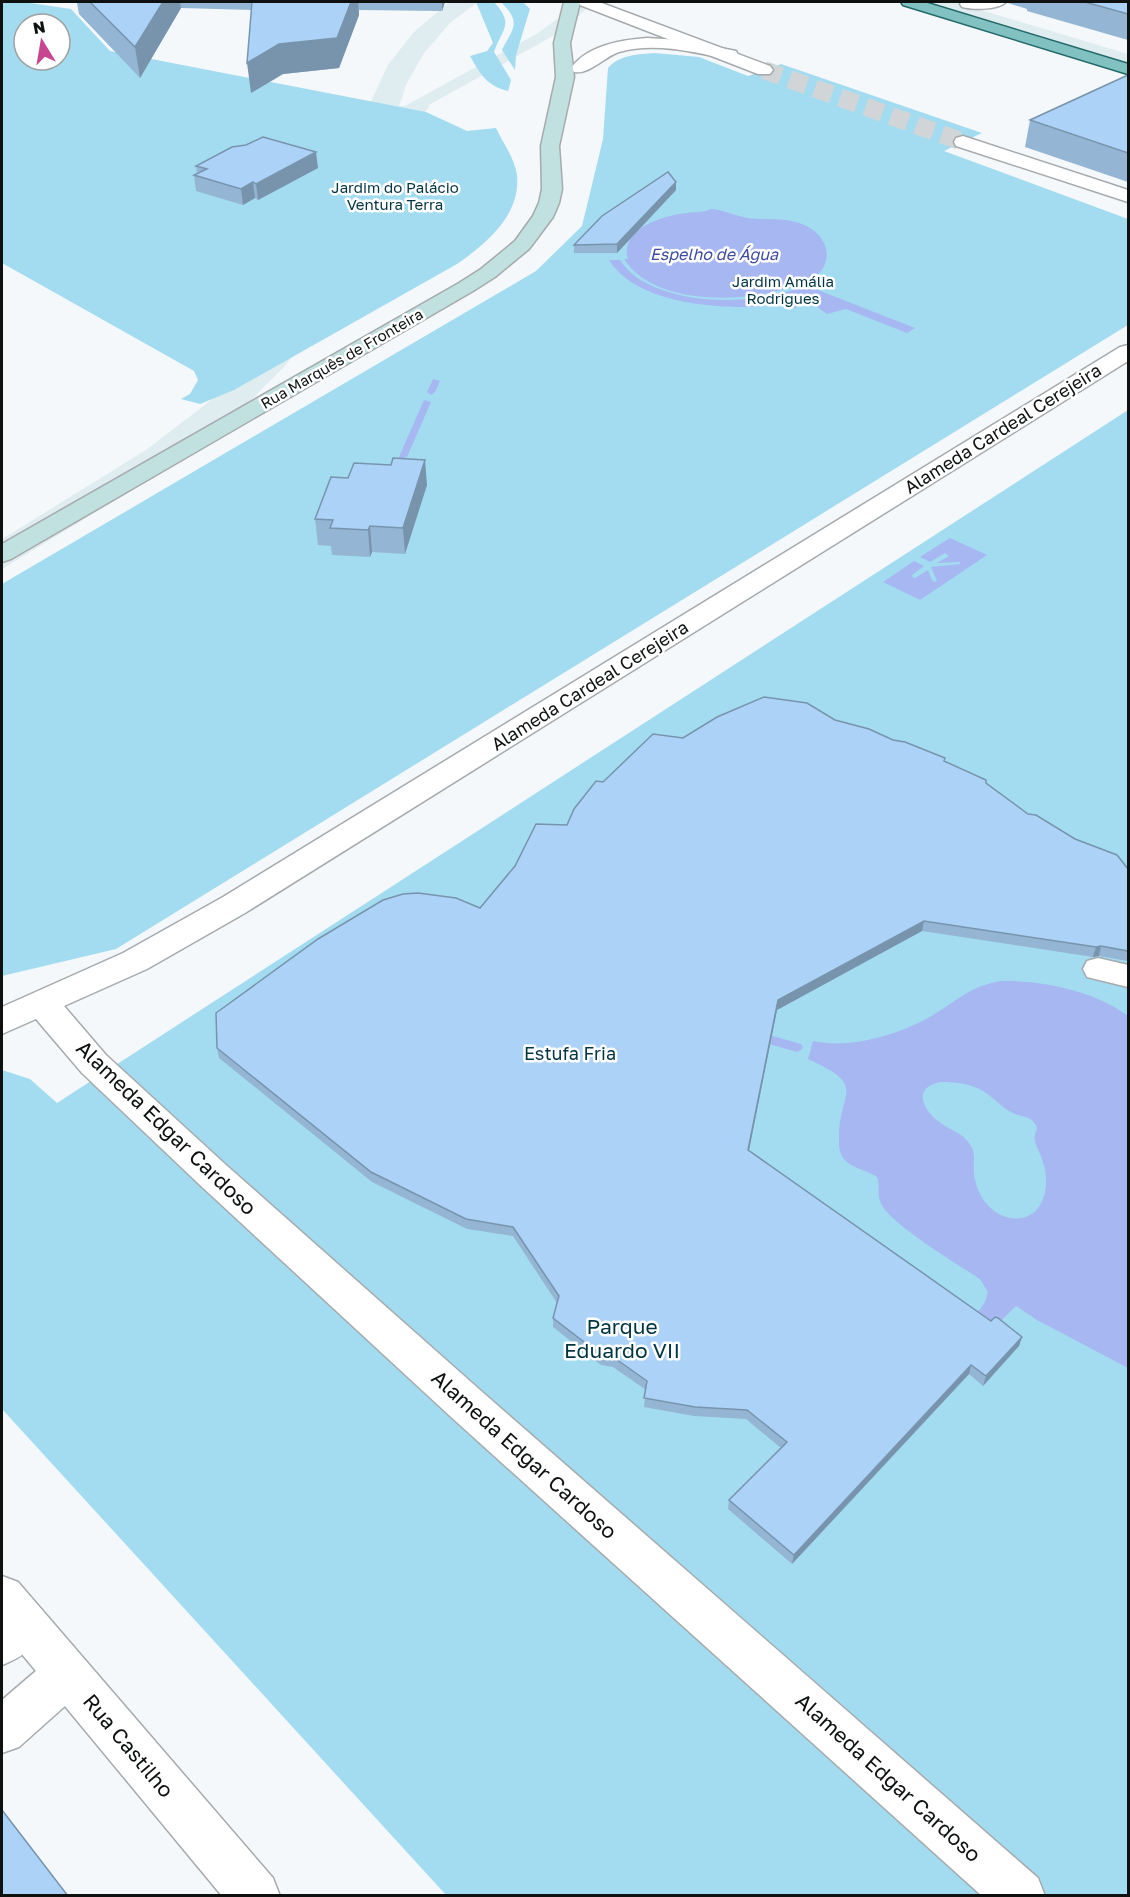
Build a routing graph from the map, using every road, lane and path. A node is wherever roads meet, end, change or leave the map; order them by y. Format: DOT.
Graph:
graph roads {
  1 [pos="572,2"];
  2 [pos="909,2"];
  3 [pos="998,2"];
  4 [pos="590,3"];
  5 [pos="964,3"];
  6 [pos="589,23"];
  7 [pos="1010,24"];
  8 [pos="1062,32"];
  9 [pos="585,40"];
  10 [pos="730,55"];
  11 [pos="1128,69"];
  12 [pos="764,70"];
  13 [pos="572,72"];
  14 [pos="963,142"];
  15 [pos="1128,196"];
  16 [pos="1128,352"];
  17 [pos="2,554"];
  18 [pos="1098,969"];
  19 [pos="1128,976"];
  20 [pos="41,1002"];
  21 [pos="2,1011"];
  22 [pos="2,1022"];
  23 [pos="9,1621"];
  24 [pos="67,1674"];
  25 [pos="2,1730"];
  26 [pos="255,1896"];
  27 [pos="1020,1896"];
  1 -- 13 [label="main road, Rua Marquês de Fronteira"];
  2 -- 7 [label="main road"];
  3 -- 5 [label="street"];
  4 -- 6 [label="main road"];
  4 -- 10 [label="street"];
  5 -- 7 [label="main road"];
  7 -- 8 [label="main road"];
  7 -- 11 [label="main road"];
  9 -- 13 [label="main road, Rua Marquês de Fronteira"];
  10 -- 12 [label="street"];
  10 -- 13 [label="street"];
  13 -- 17 [label="main road, Rua Marquês de Fronteira"];
  14 -- 15 [label="street"];
  16 -- 20 [label="street, Alameda Cardeal Cerejeira"];
  18 -- 19 [label="street"];
  20 -- 21 [label="street"];
  20 -- 22 [label="street"];
  20 -- 27 [label="street, Alameda Edgar Cardoso"];
  23 -- 24 [label="street, Rua Castilho"];
  24 -- 25 [label="street"];
  24 -- 26 [label="street, Rua Castilho"];
}
